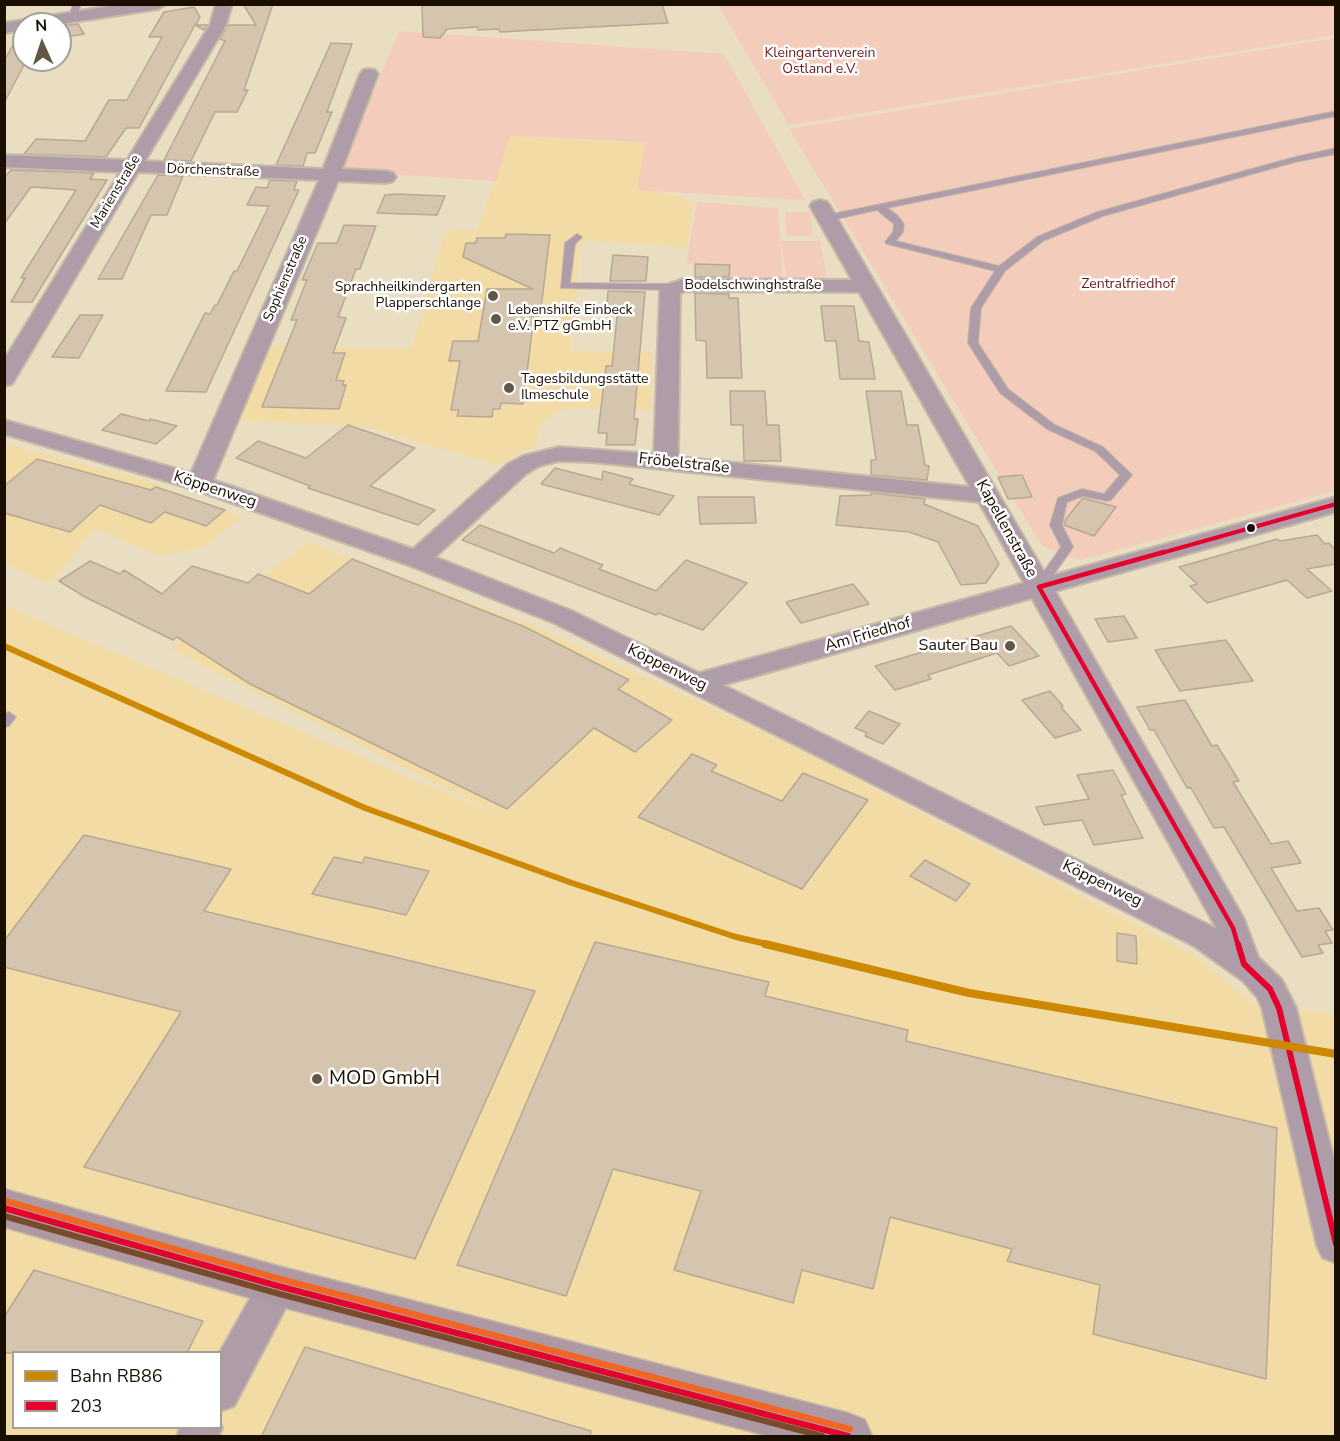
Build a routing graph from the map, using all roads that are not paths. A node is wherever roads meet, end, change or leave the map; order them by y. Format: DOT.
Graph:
graph roads {
  1 [pos="158,4"];
  2 [pos="224,4"];
  3 [pos="75,11"];
  4 [pos="369,74"];
  5 [pos="1335,113"];
  6 [pos="1335,151"];
  7 [pos="4,161"];
  8 [pos="130,167"];
  9 [pos="330,176"];
  10 [pos="386,177"];
  11 [pos="880,208"];
  12 [pos="824,212"];
  13 [pos="577,237"];
  14 [pos="1001,269"];
  15 [pos="675,286"];
  16 [pos="865,286"];
  17 [pos="4,379"];
  18 [pos="4,427"];
  19 [pos="666,462"];
  20 [pos="199,483"];
  21 [pos="988,496"];
  22 [pos="1332,510"];
  23 [pos="417,559"];
  24 [pos="1039,587"];
  25 [pos="697,683"];
  26 [pos="1244,964"];
  27 [pos="4,1208"];
  28 [pos="1335,1246"];
  29 [pos="278,1286"];
  30 [pos="222,1388"];
  31 [pos="766,1425"];
  32 [pos="848,1437"];
  1 -- 3 [label="street"];
  2 -- 8 [label="street, Marienstraße"];
  4 -- 9 [label="street, Sophienstraße"];
  5 -- 11 [label="lane"];
  6 -- 14 [label="lane"];
  7 -- 8 [label="street, Dörchenstraße"];
  8 -- 9 [label="street, Dörchenstraße"];
  8 -- 17 [label="street, Marienstraße"];
  9 -- 10 [label="street, Dörchenstraße"];
  9 -- 20 [label="street, Sophienstraße"];
  11 -- 12 [label="lane"];
  11 -- 14 [label="lane"];
  12 -- 16 [label="street, Kapellenstraße"];
  13 -- 15 [label="lane"];
  14 -- 24 [label="lane"];
  15 -- 16 [label="street, Bodelschwinghstraße"];
  15 -- 19 [label="street, Bodelschwinghstraße"];
  16 -- 21 [label="street, Kapellenstraße"];
  18 -- 20 [label="street, Köppenweg"];
  19 -- 21 [label="street, Fröbelstraße"];
  19 -- 23 [label="street, Fröbelstraße"];
  20 -- 23 [label="street, Köppenweg"];
  21 -- 24 [label="street, Kapellenstraße"];
  22 -- 24 [label="street, Am Friedhof"];
  23 -- 25 [label="street, Köppenweg"];
  24 -- 25 [label="street, Am Friedhof"];
  24 -- 26 [label="street, Kapellenstraße"];
  25 -- 26 [label="street, Köppenweg"];
  26 -- 28 [label="street, Köppenweg"];
  27 -- 29 [label="main road"];
  29 -- 30 [label="street"];
  29 -- 31 [label="main road"];
  31 -- 32 [label="main road"];
}
